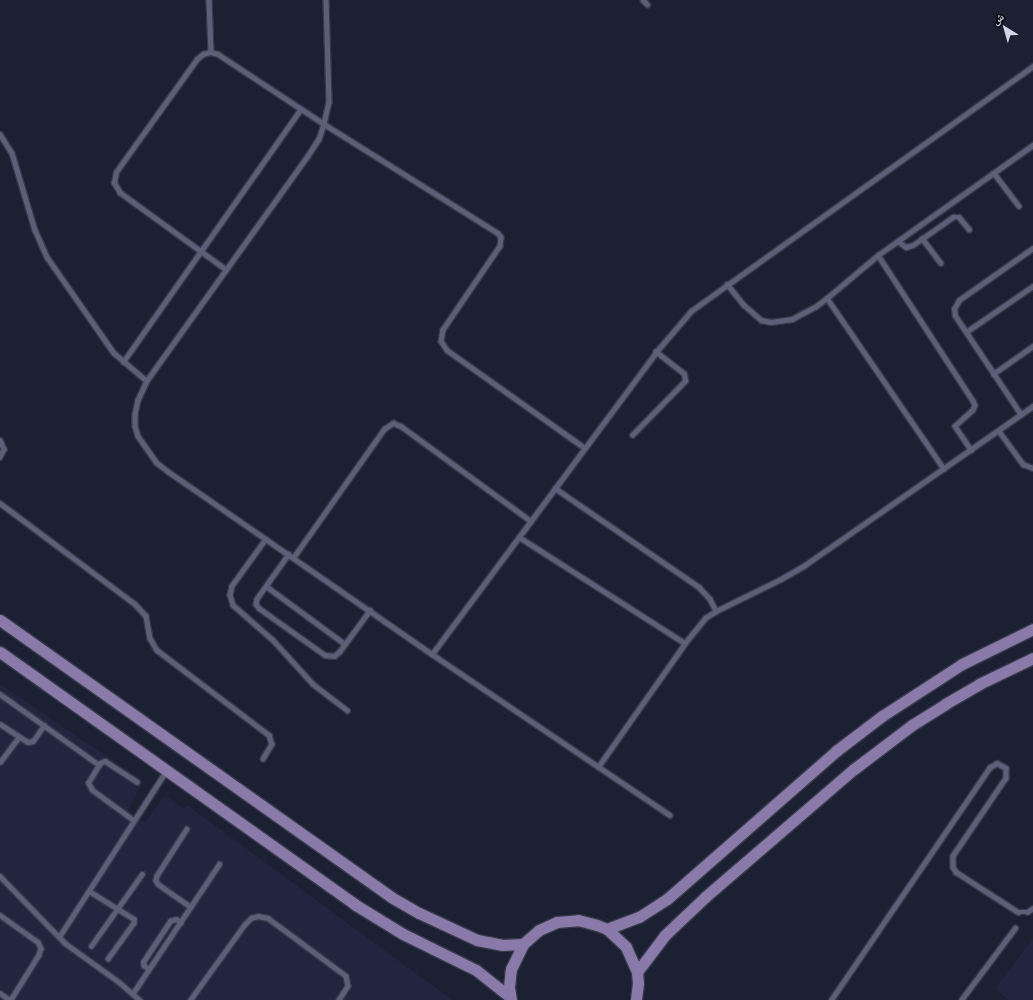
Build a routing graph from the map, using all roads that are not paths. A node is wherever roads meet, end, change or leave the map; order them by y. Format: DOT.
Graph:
graph roads {
  1 [pos="209,0"];
  2 [pos="326,0"];
  3 [pos="211,52"];
  4 [pos="1033,66"];
  5 [pos="301,109"];
  6 [pos="324,124"];
  7 [pos="0,134"];
  8 [pos="1033,145"];
  9 [pos="994,173"];
  10 [pos="1019,206"];
  11 [pos="969,230"];
  12 [pos="922,238"];
  13 [pos="898,241"];
  14 [pos="1033,248"];
  15 [pos="201,251"];
  16 [pos="878,255"];
  17 [pos="941,263"];
  18 [pos="226,270"];
  19 [pos="728,284"];
  20 [pos="1033,286"];
  21 [pos="827,298"];
  22 [pos="966,332"];
  23 [pos="1033,346"];
  24 [pos="656,352"];
  25 [pos="123,362"];
  26 [pos="994,374"];
  27 [pos="147,381"];
  28 [pos="1033,406"];
  29 [pos="1021,415"];
  30 [pos="999,431"];
  31 [pos="632,435"];
  32 [pos="0,440"];
  33 [pos="585,448"];
  34 [pos="971,450"];
  35 [pos="0,456"];
  36 [pos="1033,468"];
  37 [pos="944,469"];
  38 [pos="555,488"];
  39 [pos="0,503"];
  40 [pos="531,521"];
  41 [pos="519,537"];
  42 [pos="266,539"];
  43 [pos="289,554"];
  44 [pos="293,558"];
  45 [pos="266,586"];
  46 [pos="370,610"];
  47 [pos="716,611"];
  48 [pos="0,620"];
  49 [pos="1033,629"];
  50 [pos="685,643"];
  51 [pos="345,644"];
  52 [pos="0,652"];
  53 [pos="432,654"];
  54 [pos="1033,658"];
  55 [pos="0,694"];
  56 [pos="346,710"];
  57 [pos="0,724"];
  58 [pos="44,725"];
  59 [pos="19,737"];
  60 [pos="0,751"];
  61 [pos="5,755"];
  62 [pos="263,759"];
  63 [pos="0,762"];
  64 [pos="99,765"];
  65 [pos="598,767"];
  66 [pos="166,771"];
  67 [pos="136,782"];
  68 [pos="670,815"];
  69 [pos="134,821"];
  70 [pos="188,830"];
  71 [pos="219,864"];
  72 [pos="142,874"];
  73 [pos="0,876"];
  74 [pos="89,891"];
  75 [pos="191,907"];
  76 [pos="1033,908"];
  77 [pos="118,909"];
  78 [pos="0,915"];
  79 [pos="181,922"];
  80 [pos="1015,928"];
  81 [pos="607,929"];
  82 [pos="59,937"];
  83 [pos="524,944"];
  84 [pos="91,946"];
  85 [pos="108,959"];
  86 [pos="149,969"];
  87 [pos="637,972"];
  88 [pos="0,993"];
  89 [pos="133,993"];
  90 [pos="511,998"];
  91 [pos="11,1000"];
  92 [pos="140,1000"];
  93 [pos="190,1000"];
  94 [pos="339,1000"];
  95 [pos="636,1000"];
  96 [pos="831,1000"];
  97 [pos="961,1000"];
  1 -- 3 [label="lane"];
  2 -- 6 [label="lane"];
  3 -- 5 [label="lane"];
  3 -- 15 [label="lane"];
  4 -- 19 [label="lane"];
  5 -- 6 [label="lane"];
  5 -- 15 [label="lane"];
  6 -- 18 [label="lane"];
  6 -- 33 [label="lane"];
  7 -- 25 [label="lane"];
  8 -- 9 [label="lane"];
  9 -- 10 [label="lane"];
  9 -- 13 [label="lane"];
  11 -- 12 [label="lane"];
  12 -- 13 [label="lane"];
  12 -- 17 [label="lane"];
  13 -- 16 [label="lane"];
  14 -- 22 [label="lane"];
  15 -- 18 [label="lane"];
  15 -- 25 [label="lane"];
  16 -- 21 [label="lane"];
  16 -- 34 [label="lane"];
  18 -- 27 [label="lane"];
  19 -- 21 [label="lane"];
  19 -- 24 [label="lane"];
  20 -- 22 [label="lane"];
  21 -- 37 [label="lane"];
  22 -- 26 [label="lane"];
  23 -- 26 [label="lane"];
  24 -- 31 [label="lane"];
  24 -- 33 [label="lane"];
  25 -- 27 [label="lane"];
  26 -- 29 [label="lane"];
  27 -- 42 [label="lane"];
  28 -- 29 [label="lane"];
  29 -- 30 [label="lane"];
  30 -- 34 [label="lane"];
  30 -- 36 [label="lane"];
  32 -- 35 [label="lane"];
  33 -- 38 [label="lane"];
  34 -- 37 [label="lane"];
  37 -- 47 [label="lane"];
  38 -- 40 [label="lane"];
  38 -- 47 [label="lane"];
  39 -- 62 [label="lane"];
  40 -- 41 [label="lane"];
  40 -- 44 [label="lane"];
  41 -- 50 [label="lane"];
  41 -- 53 [label="lane"];
  42 -- 43 [label="lane"];
  42 -- 56 [label="lane"];
  43 -- 44 [label="lane"];
  43 -- 45 [label="lane"];
  44 -- 46 [label="lane"];
  45 -- 51 [label="lane"];
  45 -- 51 [label="lane"];
  46 -- 51 [label="lane"];
  46 -- 53 [label="lane"];
  47 -- 50 [label="lane"];
  48 -- 83 [label="main road"];
  49 -- 81 [label="main road"];
  50 -- 65 [label="lane"];
  52 -- 66 [label="main road"];
  53 -- 65 [label="lane"];
  54 -- 87 [label="main road"];
  55 -- 58 [label="lane"];
  57 -- 59 [label="lane"];
  58 -- 59 [label="lane"];
  58 -- 64 [label="lane"];
  59 -- 61 [label="lane"];
  60 -- 61 [label="lane"];
  61 -- 63 [label="lane"];
  64 -- 67 [label="lane"];
  64 -- 69 [label="lane"];
  65 -- 68 [label="lane"];
  66 -- 69 [label="lane"];
  66 -- 90 [label="main road"];
  69 -- 74 [label="lane"];
  70 -- 75 [label="lane"];
  71 -- 75 [label="lane"];
  72 -- 77 [label="lane"];
  73 -- 82 [label="lane"];
  74 -- 77 [label="lane"];
  74 -- 82 [label="lane"];
  75 -- 79 [label="lane"];
  76 -- 96 [label="lane"];
  77 -- 84 [label="lane"];
  77 -- 85 [label="lane"];
  78 -- 91 [label="lane"];
  79 -- 86 [label="lane"];
  79 -- 86 [label="lane"];
  80 -- 97 [label="lane"];
  81 -- 83 [label="main road"];
  81 -- 87 [label="main road"];
  82 -- 89 [label="lane"];
  83 -- 90 [label="main road"];
  86 -- 89 [label="lane"];
  87 -- 95 [label="main road"];
  88 -- 91 [label="lane"];
  89 -- 92 [label="lane"];
  93 -- 94 [label="lane"];
}
